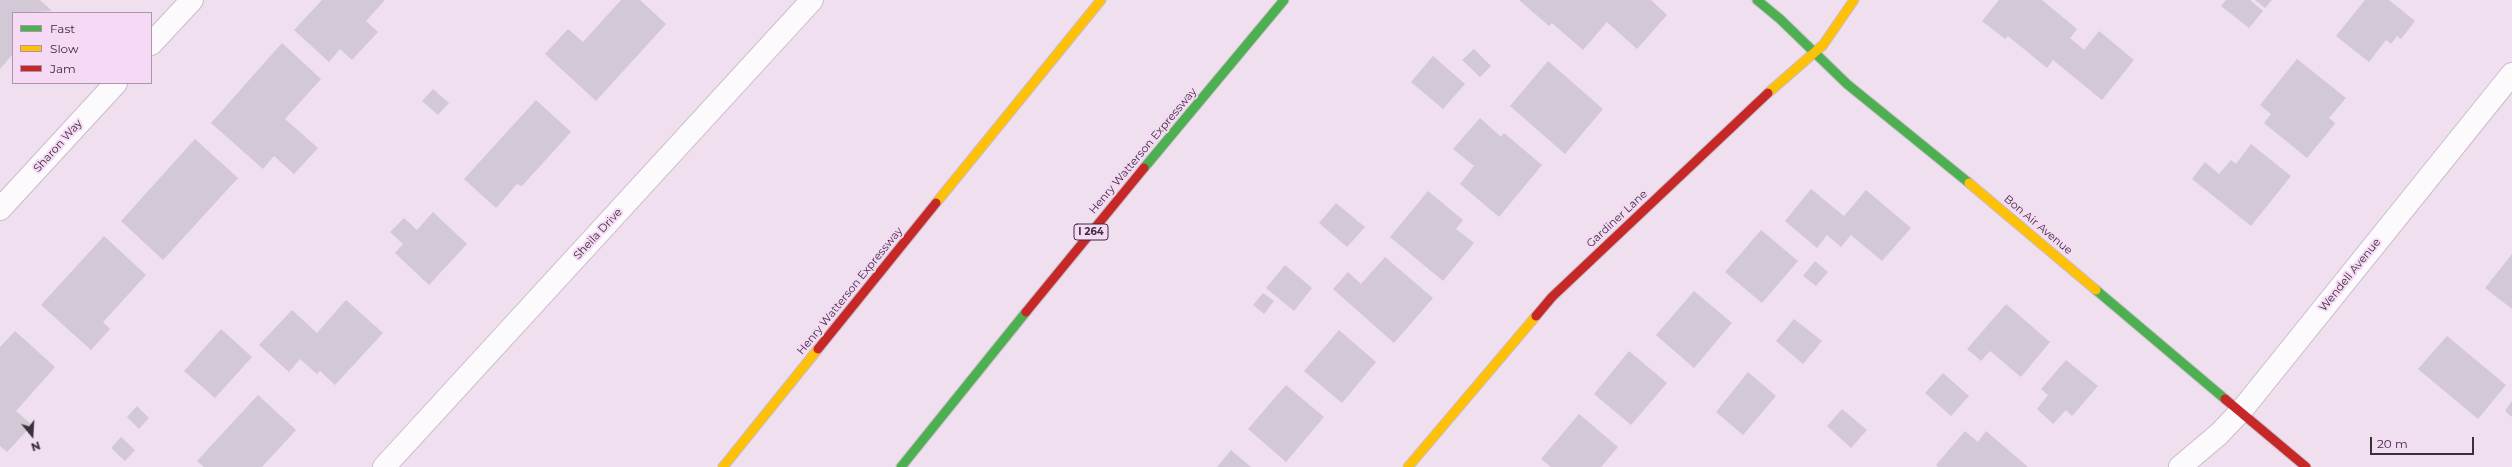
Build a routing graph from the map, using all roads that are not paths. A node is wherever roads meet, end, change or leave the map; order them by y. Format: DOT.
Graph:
graph roads {
  1 [pos="192,0"];
  2 [pos="812,0"];
  3 [pos="1101,0"];
  4 [pos="1284,0"];
  5 [pos="1757,0"];
  6 [pos="1854,0"];
  7 [pos="152,43"];
  8 [pos="1815,52"];
  9 [pos="2512,74"];
  10 [pos="115,84"];
  11 [pos="0,209"];
  12 [pos="2241,411"];
  13 [pos="384,467"];
  14 [pos="723,467"];
  15 [pos="901,467"];
  16 [pos="1408,467"];
  17 [pos="2180,467"];
  18 [pos="2306,467"];
  1 -- 7 [label="street"];
  2 -- 13 [label="street, Sheila Drive"];
  3 -- 14 [label="main road, Henry Watterson Expressway"];
  4 -- 15 [label="main road, Henry Watterson Expressway / I 264"];
  5 -- 8 [label="main road, Bon Air Avenue"];
  6 -- 8 [label="main road, Gardiner Lane"];
  8 -- 12 [label="main road, Bon Air Avenue"];
  8 -- 16 [label="main road, Gardiner Lane"];
  9 -- 12 [label="street, Wendell Avenue"];
  10 -- 11 [label="street, Sharon Way"];
  12 -- 17 [label="street, Wendell Avenue"];
  12 -- 18 [label="main road, Bon Air Avenue"];
}
